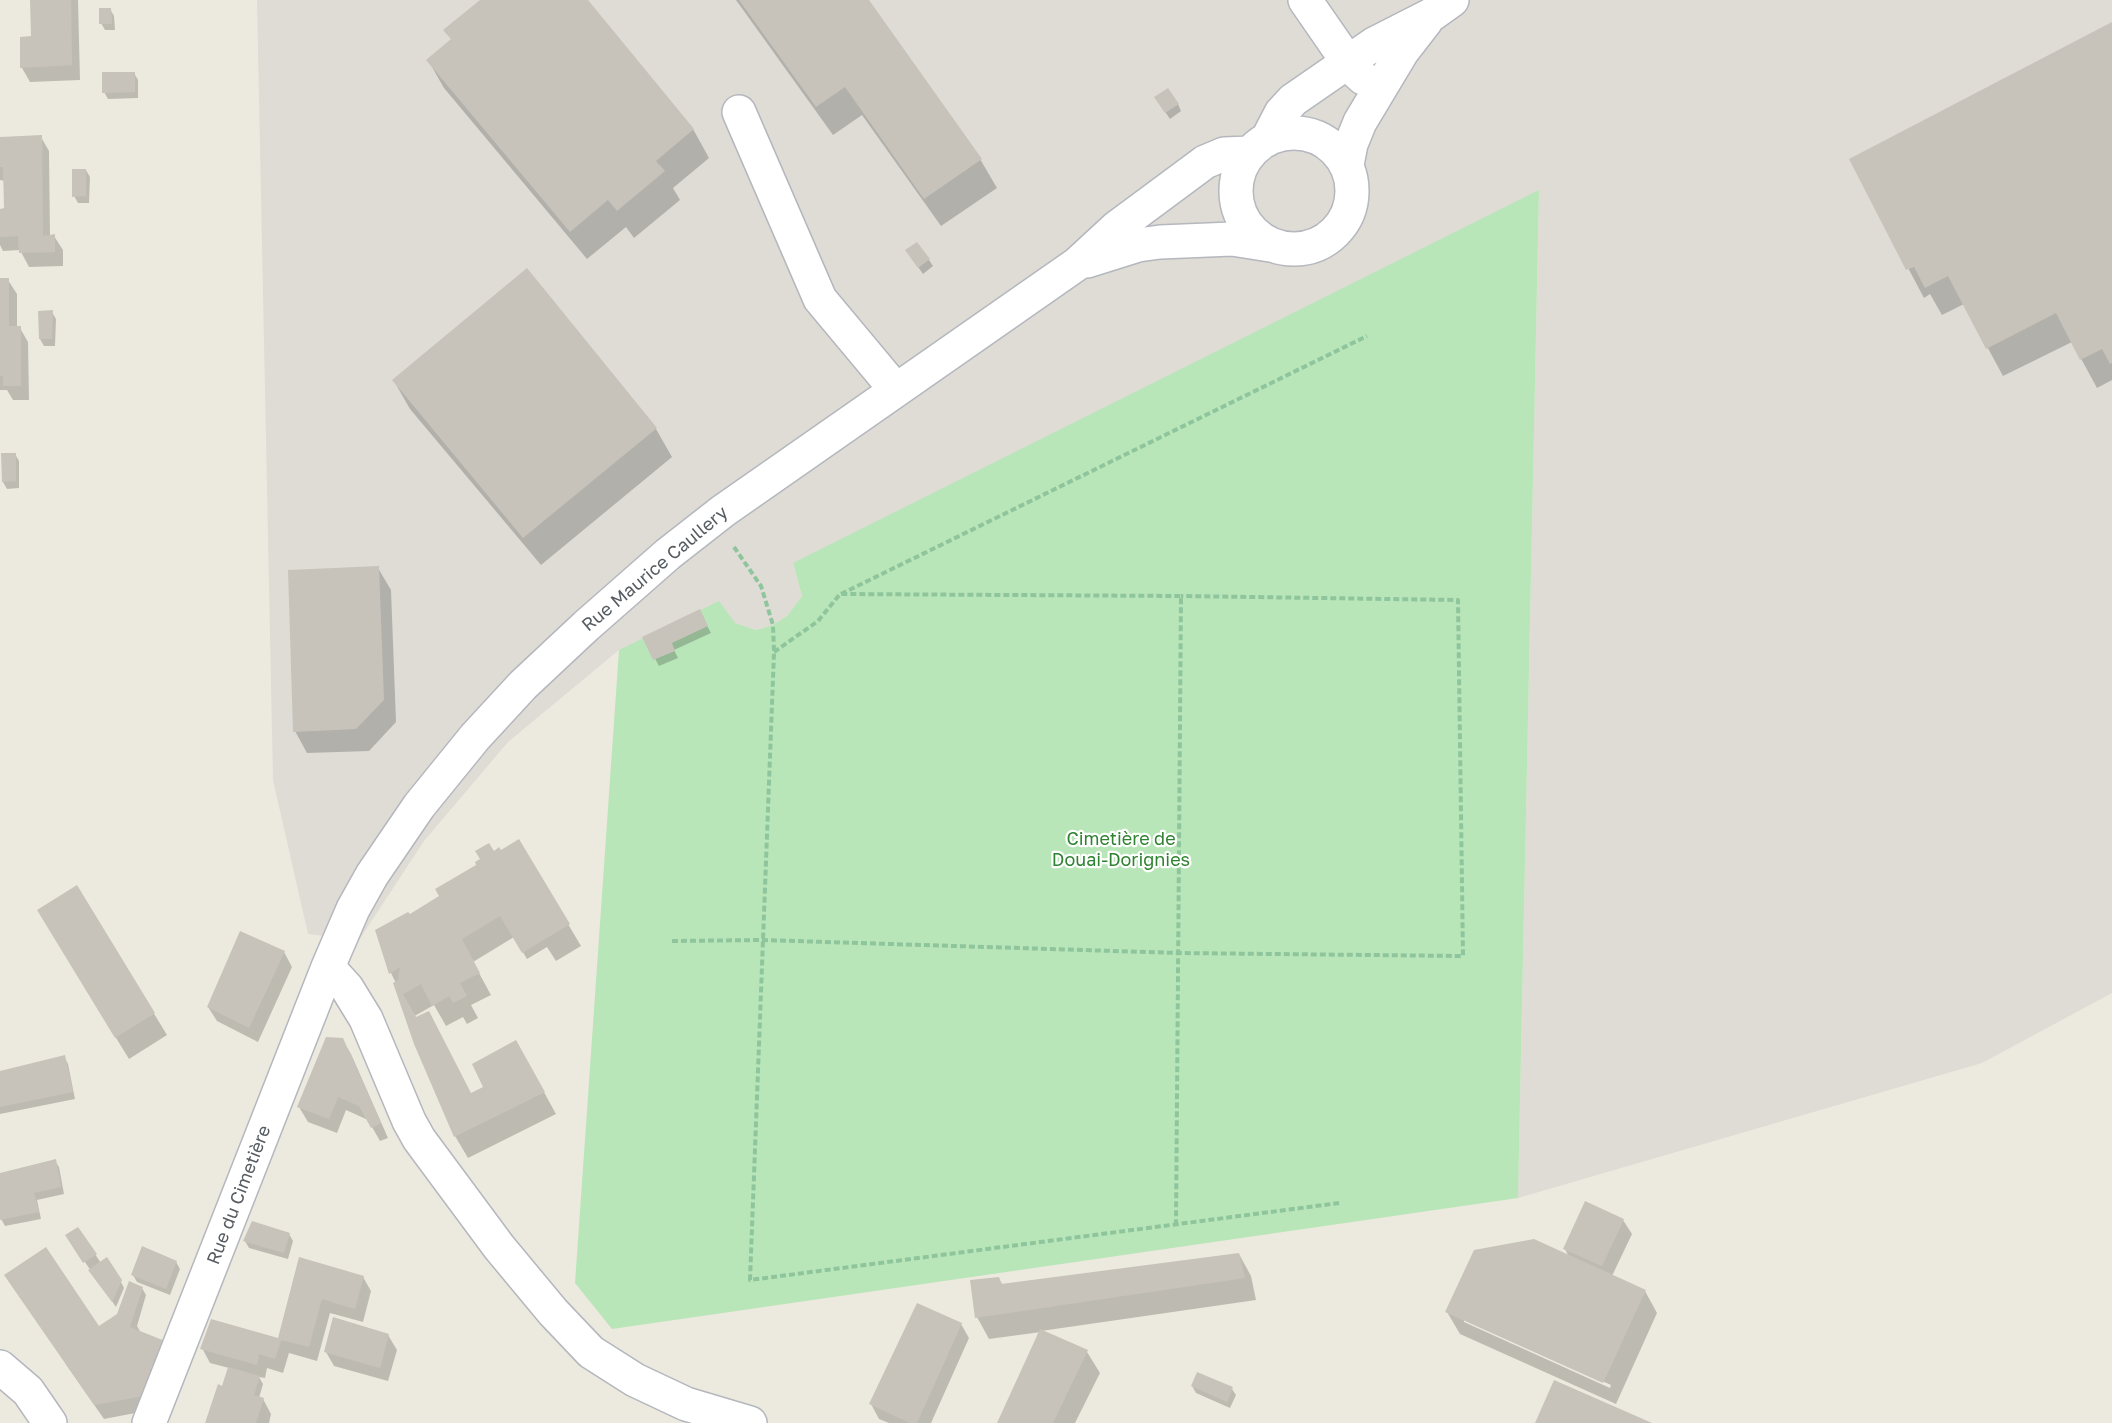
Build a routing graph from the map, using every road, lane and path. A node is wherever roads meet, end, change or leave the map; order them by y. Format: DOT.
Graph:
graph roads {
  1 [pos="1305,0"];
  2 [pos="1435,5"];
  3 [pos="1348,62"];
  4 [pos="1380,88"];
  5 [pos="739,112"];
  6 [pos="1259,146"];
  7 [pos="1347,165"];
  8 [pos="1270,245"];
  9 [pos="1077,264"];
  10 [pos="1366,336"];
  11 [pos="896,390"];
  12 [pos="713,519"];
  13 [pos="840,594"];
  14 [pos="1181,596"];
  15 [pos="774,652"];
  16 [pos="763,940"];
  17 [pos="672,941"];
  18 [pos="1178,953"];
  19 [pos="328,967"];
  20 [pos="1339,1203"];
  21 [pos="1176,1224"];
  22 [pos="0,1367"];
  23 [pos="50,1423"];
  24 [pos="149,1423"];
  25 [pos="750,1423"];
  1 -- 3 [label="street"];
  2 -- 3 [label="street, Rue Maurice Caullery"];
  2 -- 4 [label="street, Rue Maurice Caullery"];
  3 -- 4 [label="street"];
  3 -- 6 [label="street, Rue Maurice Caullery"];
  4 -- 7 [label="street, Rue Maurice Caullery"];
  5 -- 11 [label="street"];
  6 -- 7 [label="street, Rue Maurice Caullery"];
  6 -- 8 [label="street, Rue Maurice Caullery"];
  6 -- 9 [label="street, Rue Maurice Caullery"];
  7 -- 8 [label="street, Rue Maurice Caullery"];
  8 -- 9 [label="street, Rue Maurice Caullery"];
  9 -- 11 [label="street, Rue Maurice Caullery"];
  10 -- 13 [label="path"];
  11 -- 12 [label="street, Rue Maurice Caullery"];
  12 -- 15 [label="path"];
  12 -- 19 [label="street, Rue Maurice Caullery"];
  13 -- 14 [label="path"];
  13 -- 15 [label="path"];
  14 -- 18 [label="path"];
  14 -- 18 [label="path"];
  15 -- 16 [label="path"];
  16 -- 17 [label="path"];
  16 -- 18 [label="path"];
  16 -- 21 [label="path"];
  18 -- 21 [label="path"];
  19 -- 24 [label="street, Rue du Cimetière"];
  19 -- 25 [label="street"];
  20 -- 21 [label="path"];
  22 -- 23 [label="street"];
}
